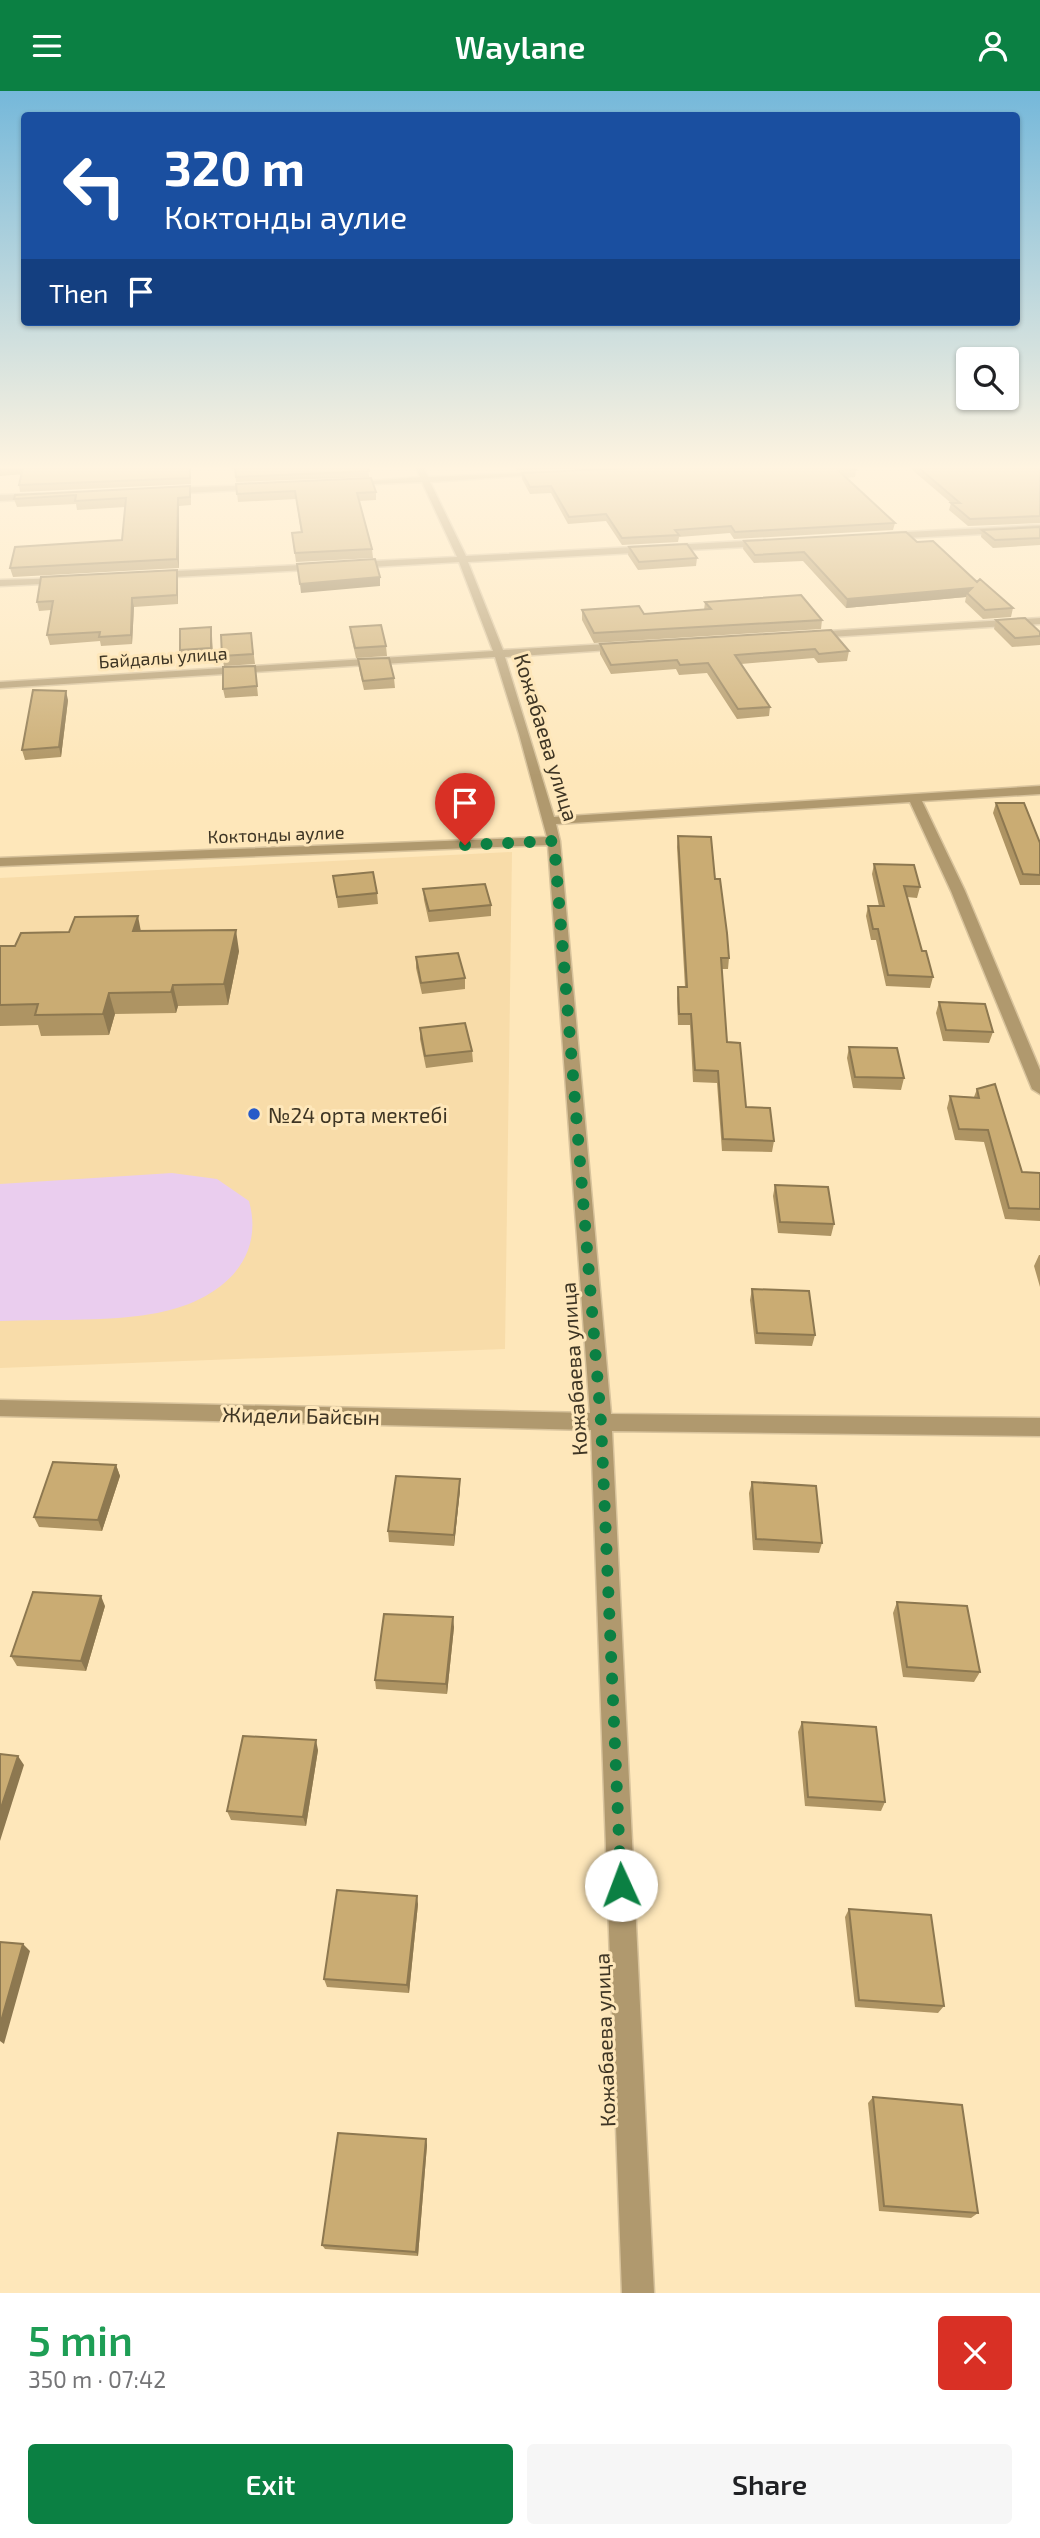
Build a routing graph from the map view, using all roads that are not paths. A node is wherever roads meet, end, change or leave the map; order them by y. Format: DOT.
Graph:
graph roads {
  1 [pos="237,571"];
  2 [pos="467,571"];
  3 [pos="136,576"];
  4 [pos="68,580"];
  5 [pos="0,583"];
  6 [pos="1040,621"];
  7 [pos="804,636"];
  8 [pos="638,645"];
  9 [pos="499,654"];
  10 [pos="0,685"];
  11 [pos="1040,790"];
  12 [pos="914,798"];
  13 [pos="549,821"];
  14 [pos="554,841"];
  15 [pos="0,862"];
  16 [pos="1040,1089"];
  17 [pos="0,1408"];
  18 [pos="601,1422"];
  19 [pos="1040,1427"];
  20 [pos="638,2293"];
  1 -- 3 [label="street"];
  2 -- 9 [label="street, Кожабаева улица"];
  4 -- 5 [label="street"];
  6 -- 7 [label="street"];
  8 -- 9 [label="street, Байдалы улица"];
  9 -- 10 [label="street, Байдалы улица"];
  9 -- 13 [label="street, Кожабаева улица"];
  11 -- 12 [label="street"];
  12 -- 13 [label="street"];
  12 -- 16 [label="street"];
  13 -- 14 [label="street, Кожабаева улица"];
  14 -- 15 [label="street, Коктонды аулие"];
  14 -- 18 [label="street, Кожабаева улица"];
  17 -- 18 [label="street, Жидели Байсын"];
  18 -- 19 [label="street, Жидели Байсын"];
  18 -- 20 [label="street, Кожабаева улица"];
}
